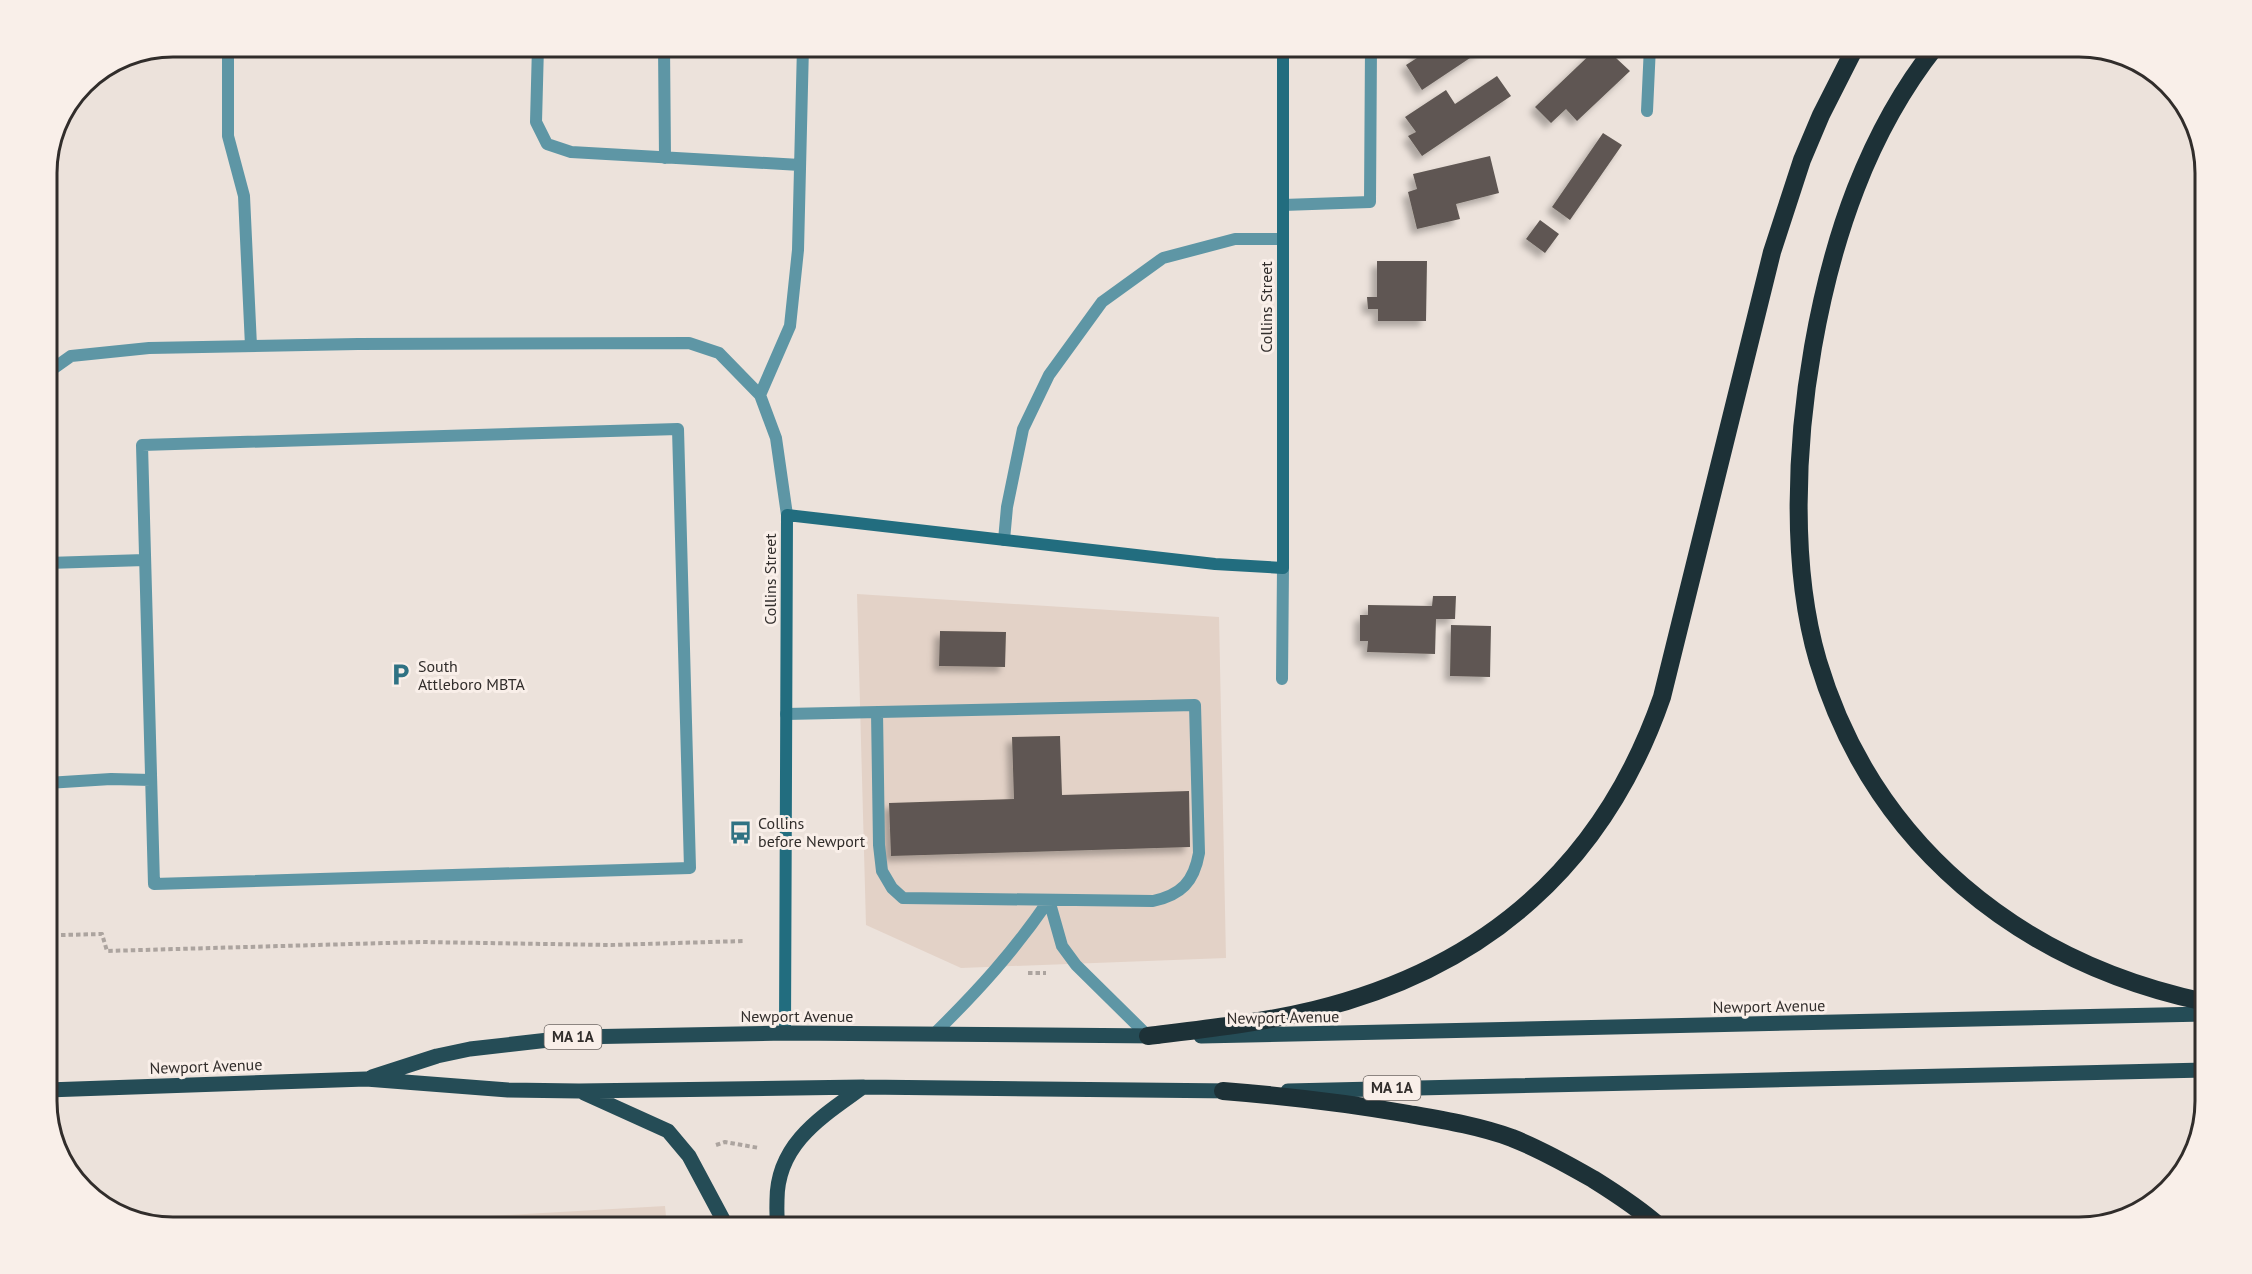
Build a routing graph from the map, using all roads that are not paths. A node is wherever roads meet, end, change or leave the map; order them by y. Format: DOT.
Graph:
graph roads {
  1 [pos="228,57"];
  2 [pos="538,57"];
  3 [pos="664,57"];
  4 [pos="803,57"];
  5 [pos="1283,57"];
  6 [pos="1371,57"];
  7 [pos="1649,57"];
  8 [pos="1850,57"];
  9 [pos="1928,57"];
  10 [pos="1647,111"];
  11 [pos="665,158"];
  12 [pos="800,165"];
  13 [pos="1283,206"];
  14 [pos="1283,239"];
  15 [pos="251,346"];
  16 [pos="57,366"];
  17 [pos="760,395"];
  18 [pos="787,515"];
  19 [pos="1004,540"];
  20 [pos="145,560"];
  21 [pos="57,563"];
  22 [pos="1282,568"];
  23 [pos="1282,679"];
  24 [pos="877,711"];
  25 [pos="786,714"];
  26 [pos="151,780"];
  27 [pos="57,782"];
  28 [pos="1049,900"];
  29 [pos="2195,999"];
  30 [pos="2195,1014"];
  31 [pos="785,1033"];
  32 [pos="934,1034"];
  33 [pos="1149,1036"];
  34 [pos="2195,1070"];
  35 [pos="366,1079"];
  36 [pos="863,1087"];
  37 [pos="57,1090"];
  38 [pos="579,1091"];
  39 [pos="1223,1091"];
  40 [pos="723,1217"];
  41 [pos="778,1217"];
  42 [pos="1648,1217"];
  1 -- 15 [label="street"];
  2 -- 11 [label="street"];
  3 -- 11 [label="street"];
  4 -- 12 [label="street"];
  5 -- 13 [label="street, Collins Street"];
  6 -- 13 [label="street"];
  7 -- 10 [label="street"];
  8 -- 33 [label="highway"];
  9 -- 29 [label="highway"];
  11 -- 12 [label="street"];
  12 -- 17 [label="street"];
  13 -- 14 [label="street, Collins Street"];
  14 -- 19 [label="street"];
  14 -- 22 [label="street, Collins Street"];
  15 -- 16 [label="street"];
  15 -- 17 [label="street"];
  17 -- 18 [label="street"];
  18 -- 19 [label="street, Collins Street"];
  18 -- 25 [label="street, Collins Street"];
  19 -- 22 [label="street, Collins Street"];
  20 -- 21 [label="street"];
  20 -- 26 [label="street"];
  20 -- 26 [label="street"];
  22 -- 23 [label="street, Collins Street"];
  24 -- 25 [label="street"];
  24 -- 28 [label="street"];
  24 -- 28 [label="street"];
  25 -- 31 [label="street, Collins Street"];
  26 -- 27 [label="street"];
  28 -- 32 [label="street"];
  28 -- 33 [label="street"];
  30 -- 33 [label="main road, Newport Avenue / MA 1A"];
  31 -- 32 [label="main road, Newport Avenue / MA 1A"];
  31 -- 35 [label="main road, Newport Avenue / MA 1A"];
  32 -- 33 [label="main road, Newport Avenue / MA 1A"];
  34 -- 39 [label="main road, Newport Avenue / MA 1A"];
  35 -- 37 [label="main road, Newport Avenue / MA 1A"];
  35 -- 38 [label="main road, Newport Avenue / MA 1A"];
  36 -- 38 [label="main road, Newport Avenue / MA 1A"];
  36 -- 39 [label="main road, Newport Avenue / MA 1A"];
  36 -- 41 [label="main road"];
  38 -- 40 [label="main road"];
  39 -- 42 [label="highway"];
}
